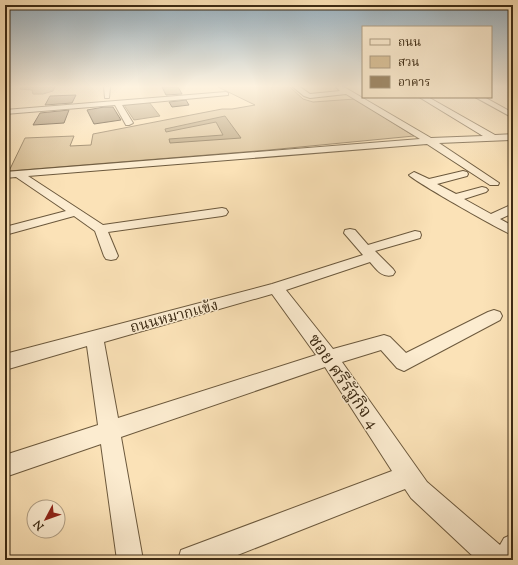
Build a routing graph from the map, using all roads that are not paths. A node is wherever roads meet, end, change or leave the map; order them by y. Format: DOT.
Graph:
graph roads {
  1 [pos="123,113"];
  2 [pos="383,113"];
  3 [pos="451,113"];
  4 [pos="129,123"];
  5 [pos="513,137"];
  6 [pos="493,138"];
  7 [pos="429,141"];
  8 [pos="18,174"];
  9 [pos="463,174"];
  10 [pos="5,175"];
  11 [pos="414,175"];
  12 [pos="427,182"];
  13 [pos="494,183"];
  14 [pos="482,190"];
  15 [pos="455,198"];
  16 [pos="513,208"];
  17 [pos="76,212"];
  18 [pos="222,212"];
  19 [pos="490,218"];
  20 [pos="101,229"];
  21 [pos="5,231"];
  22 [pos="513,231"];
  23 [pos="350,233"];
  24 [pos="415,235"];
  25 [pos="369,254"];
  26 [pos="110,256"];
  27 [pos="388,272"];
  28 [pos="276,288"];
  29 [pos="494,316"];
  30 [pos="95,338"];
  31 [pos="329,358"];
  32 [pos="5,362"];
  33 [pos="111,432"];
  34 [pos="5,466"];
  35 [pos="409,476"];
  36 [pos="513,547"];
  37 [pos="130,560"];
  38 [pos="191,560"];
  39 [pos="497,560"];
  40 [pos="506,560"];
  1 -- 4 [label="street"];
  2 -- 7 [label="street"];
  3 -- 6 [label="street"];
  5 -- 6 [label="street"];
  6 -- 7 [label="street"];
  7 -- 8 [label="street"];
  7 -- 13 [label="street"];
  8 -- 10 [label="street"];
  8 -- 17 [label="street"];
  9 -- 12 [label="street"];
  11 -- 12 [label="street"];
  12 -- 15 [label="street"];
  14 -- 15 [label="street"];
  15 -- 19 [label="street"];
  16 -- 19 [label="street"];
  17 -- 20 [label="street"];
  17 -- 21 [label="street"];
  18 -- 20 [label="street"];
  19 -- 22 [label="street"];
  20 -- 26 [label="street"];
  23 -- 25 [label="street"];
  24 -- 25 [label="street, ถนนหมากแข้ง"];
  25 -- 27 [label="street"];
  25 -- 28 [label="street, ถนนหมากแข้ง"];
  28 -- 30 [label="street, ถนนหมากแข้ง"];
  28 -- 31 [label="street, ซอย ศรีรัฐกิจ 4"];
  29 -- 31 [label="street"];
  30 -- 32 [label="street, ถนนหมากแข้ง"];
  30 -- 33 [label="street"];
  31 -- 33 [label="street"];
  31 -- 35 [label="street, ซอย ศรีรัฐกิจ 4"];
  33 -- 34 [label="street"];
  33 -- 37 [label="street"];
  35 -- 38 [label="street"];
  35 -- 39 [label="street, ซอย ศรีรัฐกิจ 4"];
  36 -- 40 [label="street"];
}
